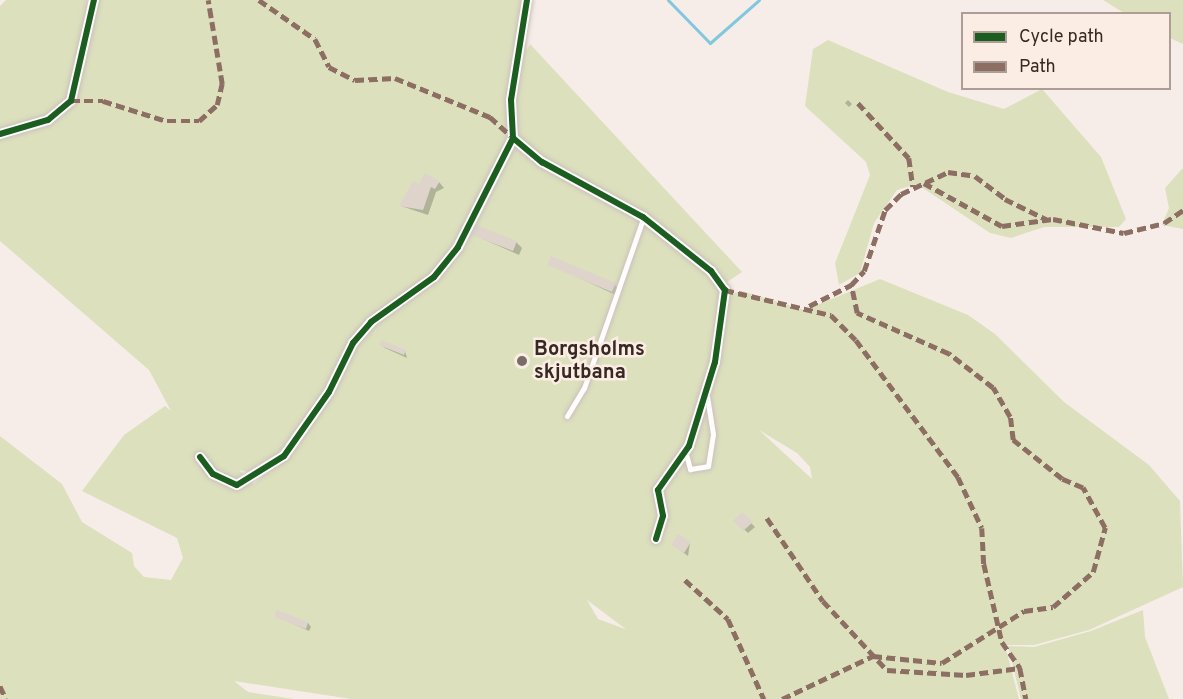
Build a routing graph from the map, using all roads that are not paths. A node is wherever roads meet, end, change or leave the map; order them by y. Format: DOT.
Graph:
graph roads {
  1 [pos="94,0"];
  2 [pos="526,0"];
  3 [pos="0,134"];
  4 [pos="513,138"];
  5 [pos="643,217"];
  6 [pos="706,389"];
  7 [pos="567,416"];
  8 [pos="687,448"];
  9 [pos="200,457"];
  10 [pos="656,539"];
  1 -- 3 [label="street"];
  2 -- 4 [label="street"];
  4 -- 5 [label="street"];
  4 -- 9 [label="street"];
  5 -- 6 [label="street"];
  5 -- 7 [label="lane"];
  6 -- 8 [label="street"];
  6 -- 8 [label="lane"];
  8 -- 10 [label="street"];
}
